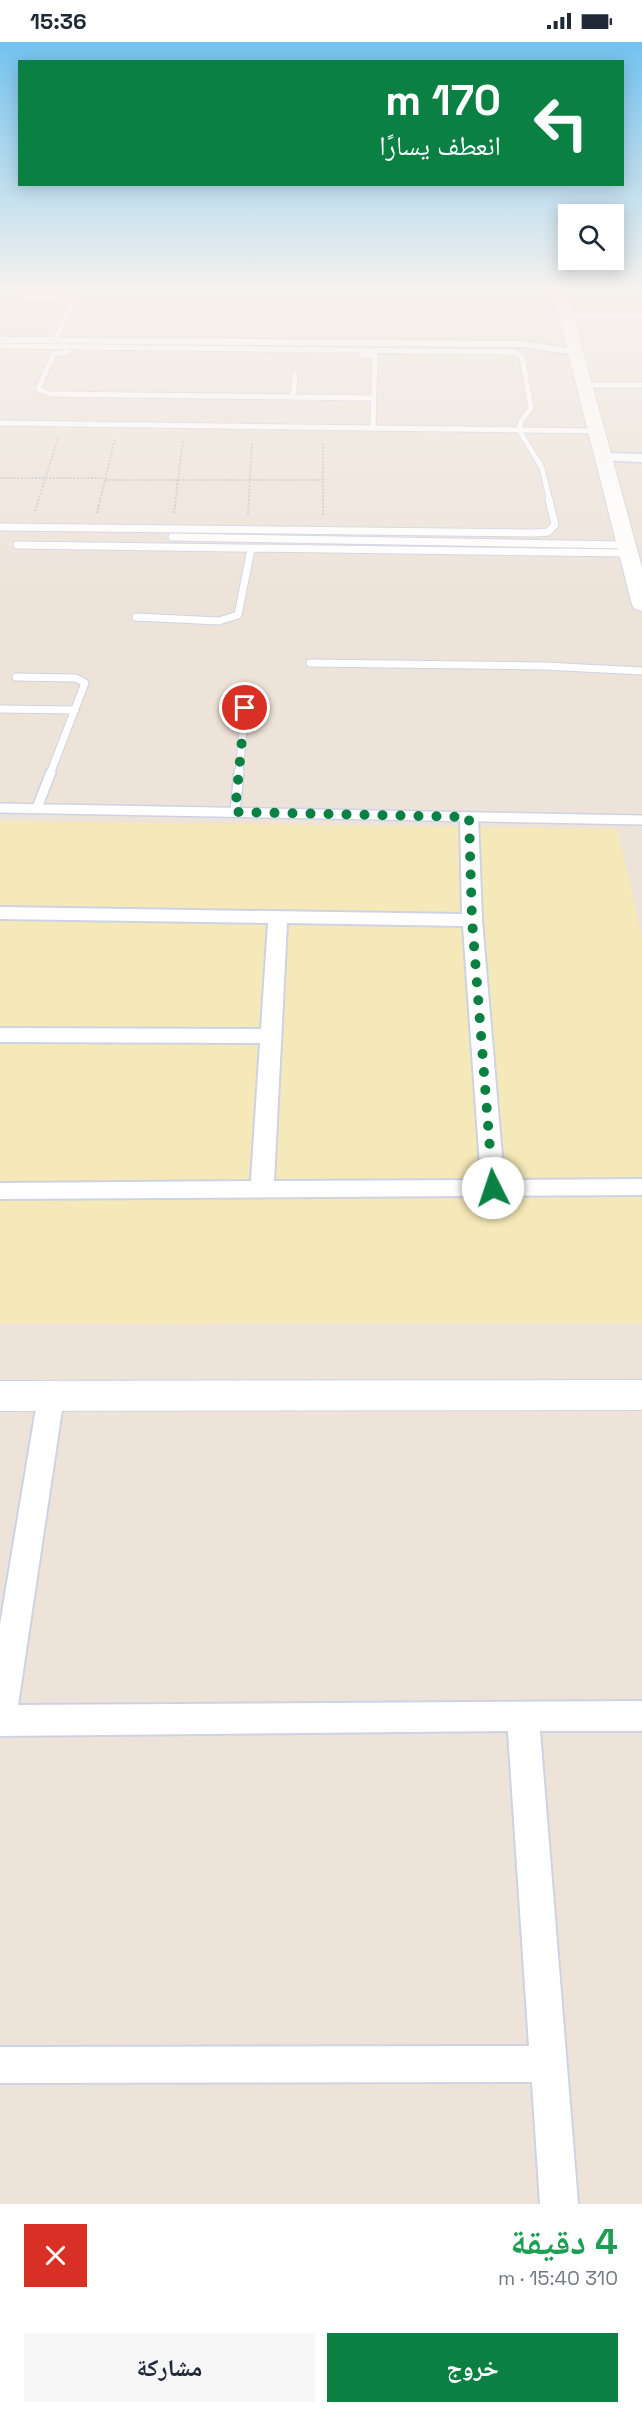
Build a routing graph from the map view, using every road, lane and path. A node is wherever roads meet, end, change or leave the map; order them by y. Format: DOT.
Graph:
graph roads {
  1 [pos="50,394"];
  2 [pos="293,394"];
  3 [pos="374,394"];
  4 [pos="529,394"];
  5 [pos="586,394"];
  6 [pos="293,397"];
  7 [pos="374,399"];
  8 [pos="0,423"];
  9 [pos="63,423"];
  10 [pos="119,424"];
  11 [pos="185,425"];
  12 [pos="254,426"];
  13 [pos="322,427"];
  14 [pos="373,428"];
  15 [pos="519,430"];
  16 [pos="596,431"];
  17 [pos="603,457"];
  18 [pos="642,458"];
  19 [pos="0,478"];
  20 [pos="45,478"];
  21 [pos="105,479"];
  22 [pos="178,480"];
  23 [pos="250,480"];
  24 [pos="323,480"];
  25 [pos="32,519"];
  26 [pos="95,519"];
  27 [pos="173,521"];
  28 [pos="248,521"];
  29 [pos="323,522"];
  30 [pos="0,527"];
  31 [pos="0,534"];
  32 [pos="18,545"];
  33 [pos="251,549"];
  34 [pos="626,549"];
  35 [pos="642,605"];
  36 [pos="136,617"];
  37 [pos="310,663"];
  38 [pos="642,671"];
  39 [pos="16,677"];
  40 [pos="245,708"];
  41 [pos="0,709"];
  42 [pos="75,710"];
  43 [pos="0,808"];
  44 [pos="37,808"];
  45 [pos="235,812"];
  46 [pos="469,817"];
  47 [pos="642,820"];
  48 [pos="0,913"];
  49 [pos="278,917"];
  50 [pos="472,920"];
  51 [pos="0,1035"];
  52 [pos="271,1036"];
  53 [pos="642,1187"];
  54 [pos="493,1188"];
  55 [pos="262,1189"];
  56 [pos="0,1191"];
  57 [pos="642,1395"];
  58 [pos="0,1396"];
  59 [pos="51,1396"];
  60 [pos="642,1716"];
  61 [pos="523,1717"];
  62 [pos="0,1720"];
  63 [pos="549,2064"];
  64 [pos="0,2065"];
  65 [pos="559,2204"];
  1 -- 6 [label="lane"];
  2 -- 6 [label="lane"];
  3 -- 7 [label="lane"];
  4 -- 15 [label="lane"];
  5 -- 16 [label="street"];
  6 -- 7 [label="lane"];
  7 -- 14 [label="lane"];
  8 -- 9 [label="lane"];
  9 -- 10 [label="lane"];
  9 -- 20 [label="path"];
  10 -- 11 [label="lane"];
  10 -- 21 [label="path"];
  11 -- 12 [label="lane"];
  11 -- 22 [label="path"];
  12 -- 13 [label="lane"];
  12 -- 23 [label="path"];
  13 -- 14 [label="lane"];
  13 -- 24 [label="path"];
  14 -- 15 [label="lane"];
  15 -- 16 [label="lane"];
  15 -- 30 [label="lane"];
  16 -- 17 [label="street"];
  17 -- 18 [label="street"];
  17 -- 34 [label="street"];
  19 -- 20 [label="path"];
  20 -- 21 [label="path"];
  20 -- 25 [label="path"];
  21 -- 22 [label="path"];
  21 -- 26 [label="path"];
  22 -- 23 [label="path"];
  22 -- 27 [label="path"];
  23 -- 24 [label="path"];
  23 -- 28 [label="path"];
  24 -- 29 [label="path"];
  31 -- 34 [label="lane"];
  32 -- 33 [label="lane"];
  33 -- 34 [label="lane"];
  33 -- 36 [label="lane"];
  34 -- 35 [label="street"];
  37 -- 38 [label="lane"];
  39 -- 42 [label="lane"];
  40 -- 45 [label="lane"];
  41 -- 42 [label="lane"];
  42 -- 44 [label="lane"];
  43 -- 44 [label="lane"];
  44 -- 45 [label="lane"];
  45 -- 46 [label="lane"];
  46 -- 47 [label="lane"];
  46 -- 50 [label="street"];
  48 -- 49 [label="street"];
  49 -- 50 [label="street"];
  49 -- 52 [label="street"];
  50 -- 54 [label="street"];
  51 -- 52 [label="street"];
  52 -- 55 [label="street"];
  53 -- 54 [label="street"];
  54 -- 55 [label="street"];
  55 -- 56 [label="street"];
  57 -- 59 [label="street"];
  58 -- 59 [label="street"];
  59 -- 62 [label="street"];
  60 -- 61 [label="street"];
  61 -- 62 [label="street"];
  61 -- 63 [label="street"];
  63 -- 64 [label="street"];
  63 -- 65 [label="street"];
}
